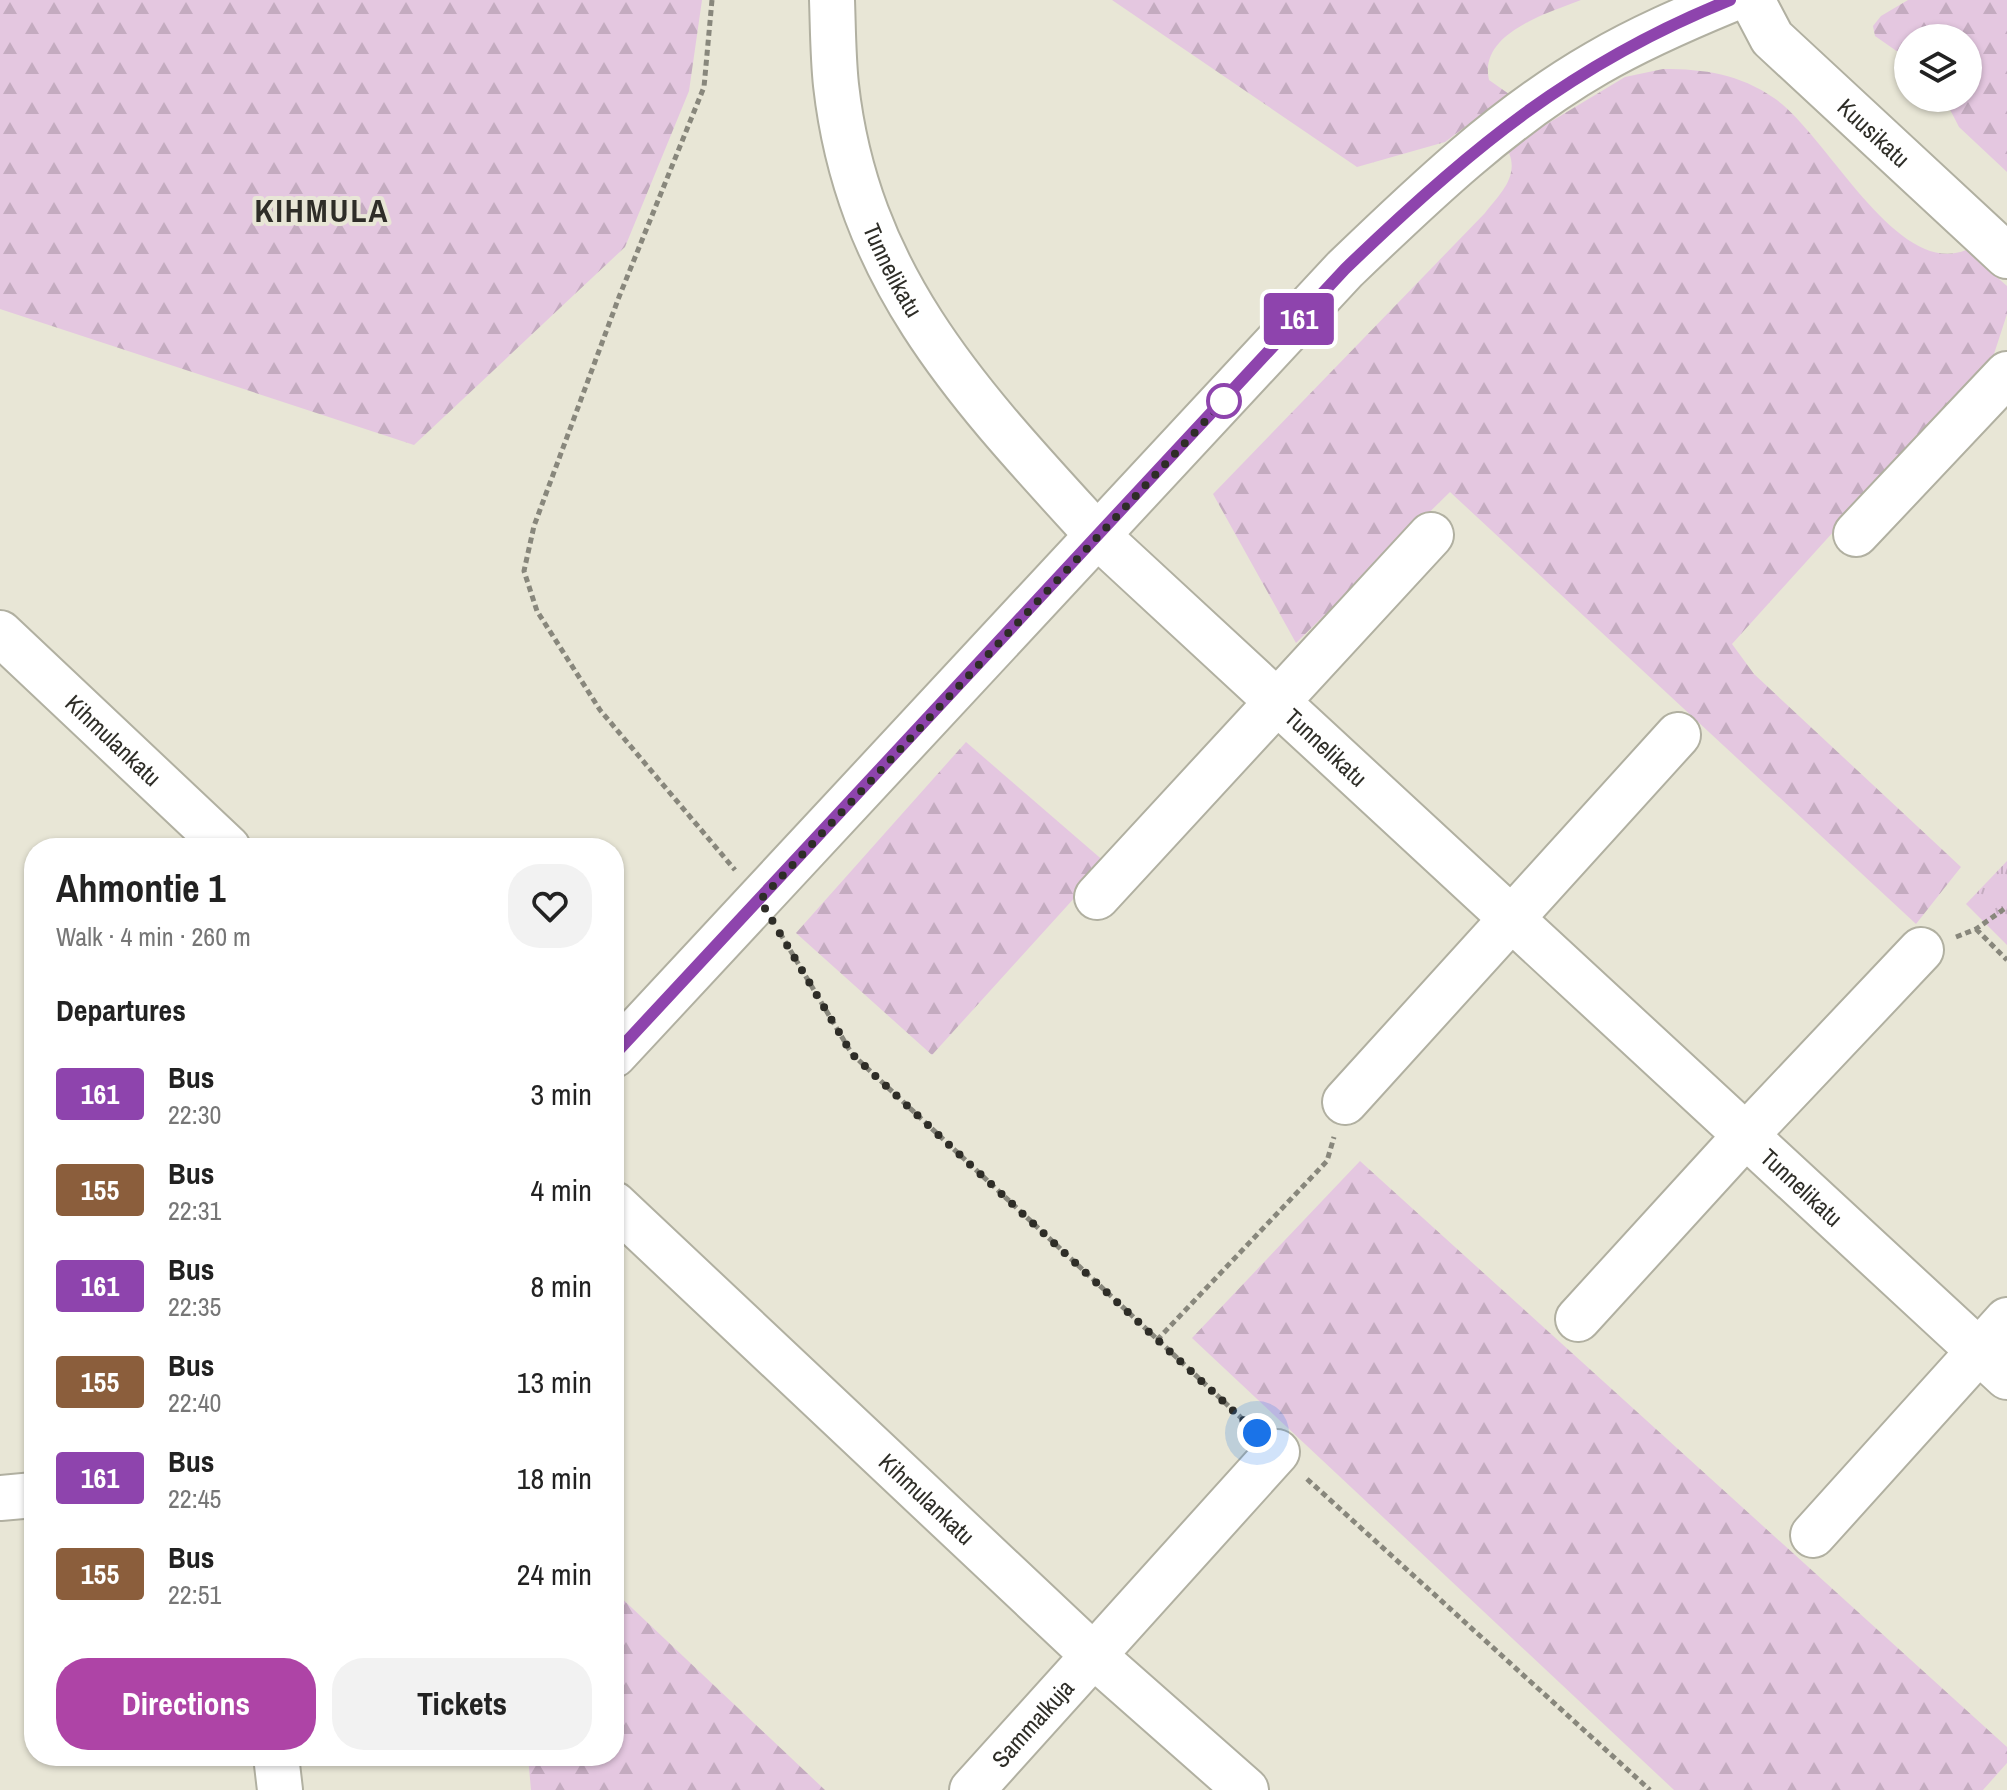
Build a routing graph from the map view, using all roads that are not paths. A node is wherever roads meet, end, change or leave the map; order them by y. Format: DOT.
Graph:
graph roads {
  1 [pos="832,0"];
  2 [pos="1730,0"];
  3 [pos="1752,0"];
  4 [pos="2007,256"];
  5 [pos="2007,374"];
  6 [pos="1856,534"];
  7 [pos="1431,535"];
  8 [pos="1099,537"];
  9 [pos="0,633"];
  10 [pos="1276,701"];
  11 [pos="1678,735"];
  12 [pos="217,838"];
  13 [pos="1097,897"];
  14 [pos="1513,920"];
  15 [pos="1921,950"];
  16 [pos="624,1044"];
  17 [pos="1345,1102"];
  18 [pos="1746,1135"];
  19 [pos="624,1213"];
  20 [pos="1578,1319"];
  21 [pos="1997,1349"];
  22 [pos="1277,1452"];
  23 [pos="24,1496"];
  24 [pos="0,1498"];
  25 [pos="1813,1535"];
  26 [pos="1093,1655"];
  27 [pos="277,1766"];
  28 [pos="280,1790"];
  29 [pos="972,1790"];
  30 [pos="1246,1790"];
  1 -- 8 [label="street, Tunnelikatu"];
  2 -- 8 [label="street"];
  3 -- 4 [label="street, Kuusikatu"];
  5 -- 6 [label="street"];
  7 -- 10 [label="street"];
  8 -- 10 [label="street, Tunnelikatu"];
  8 -- 16 [label="street"];
  9 -- 12 [label="street, Kihmulankatu"];
  10 -- 13 [label="street"];
  10 -- 14 [label="street, Tunnelikatu"];
  11 -- 14 [label="street"];
  14 -- 17 [label="street"];
  14 -- 18 [label="street, Tunnelikatu"];
  15 -- 18 [label="street"];
  18 -- 20 [label="street"];
  18 -- 21 [label="street, Tunnelikatu"];
  19 -- 26 [label="street, Kihmulankatu"];
  21 -- 25 [label="street"];
  22 -- 26 [label="street, Sammalkuja"];
  23 -- 24 [label="street"];
  26 -- 29 [label="street, Sammalkuja"];
  26 -- 30 [label="street, Kihmulankatu"];
  27 -- 28 [label="street"];
}
